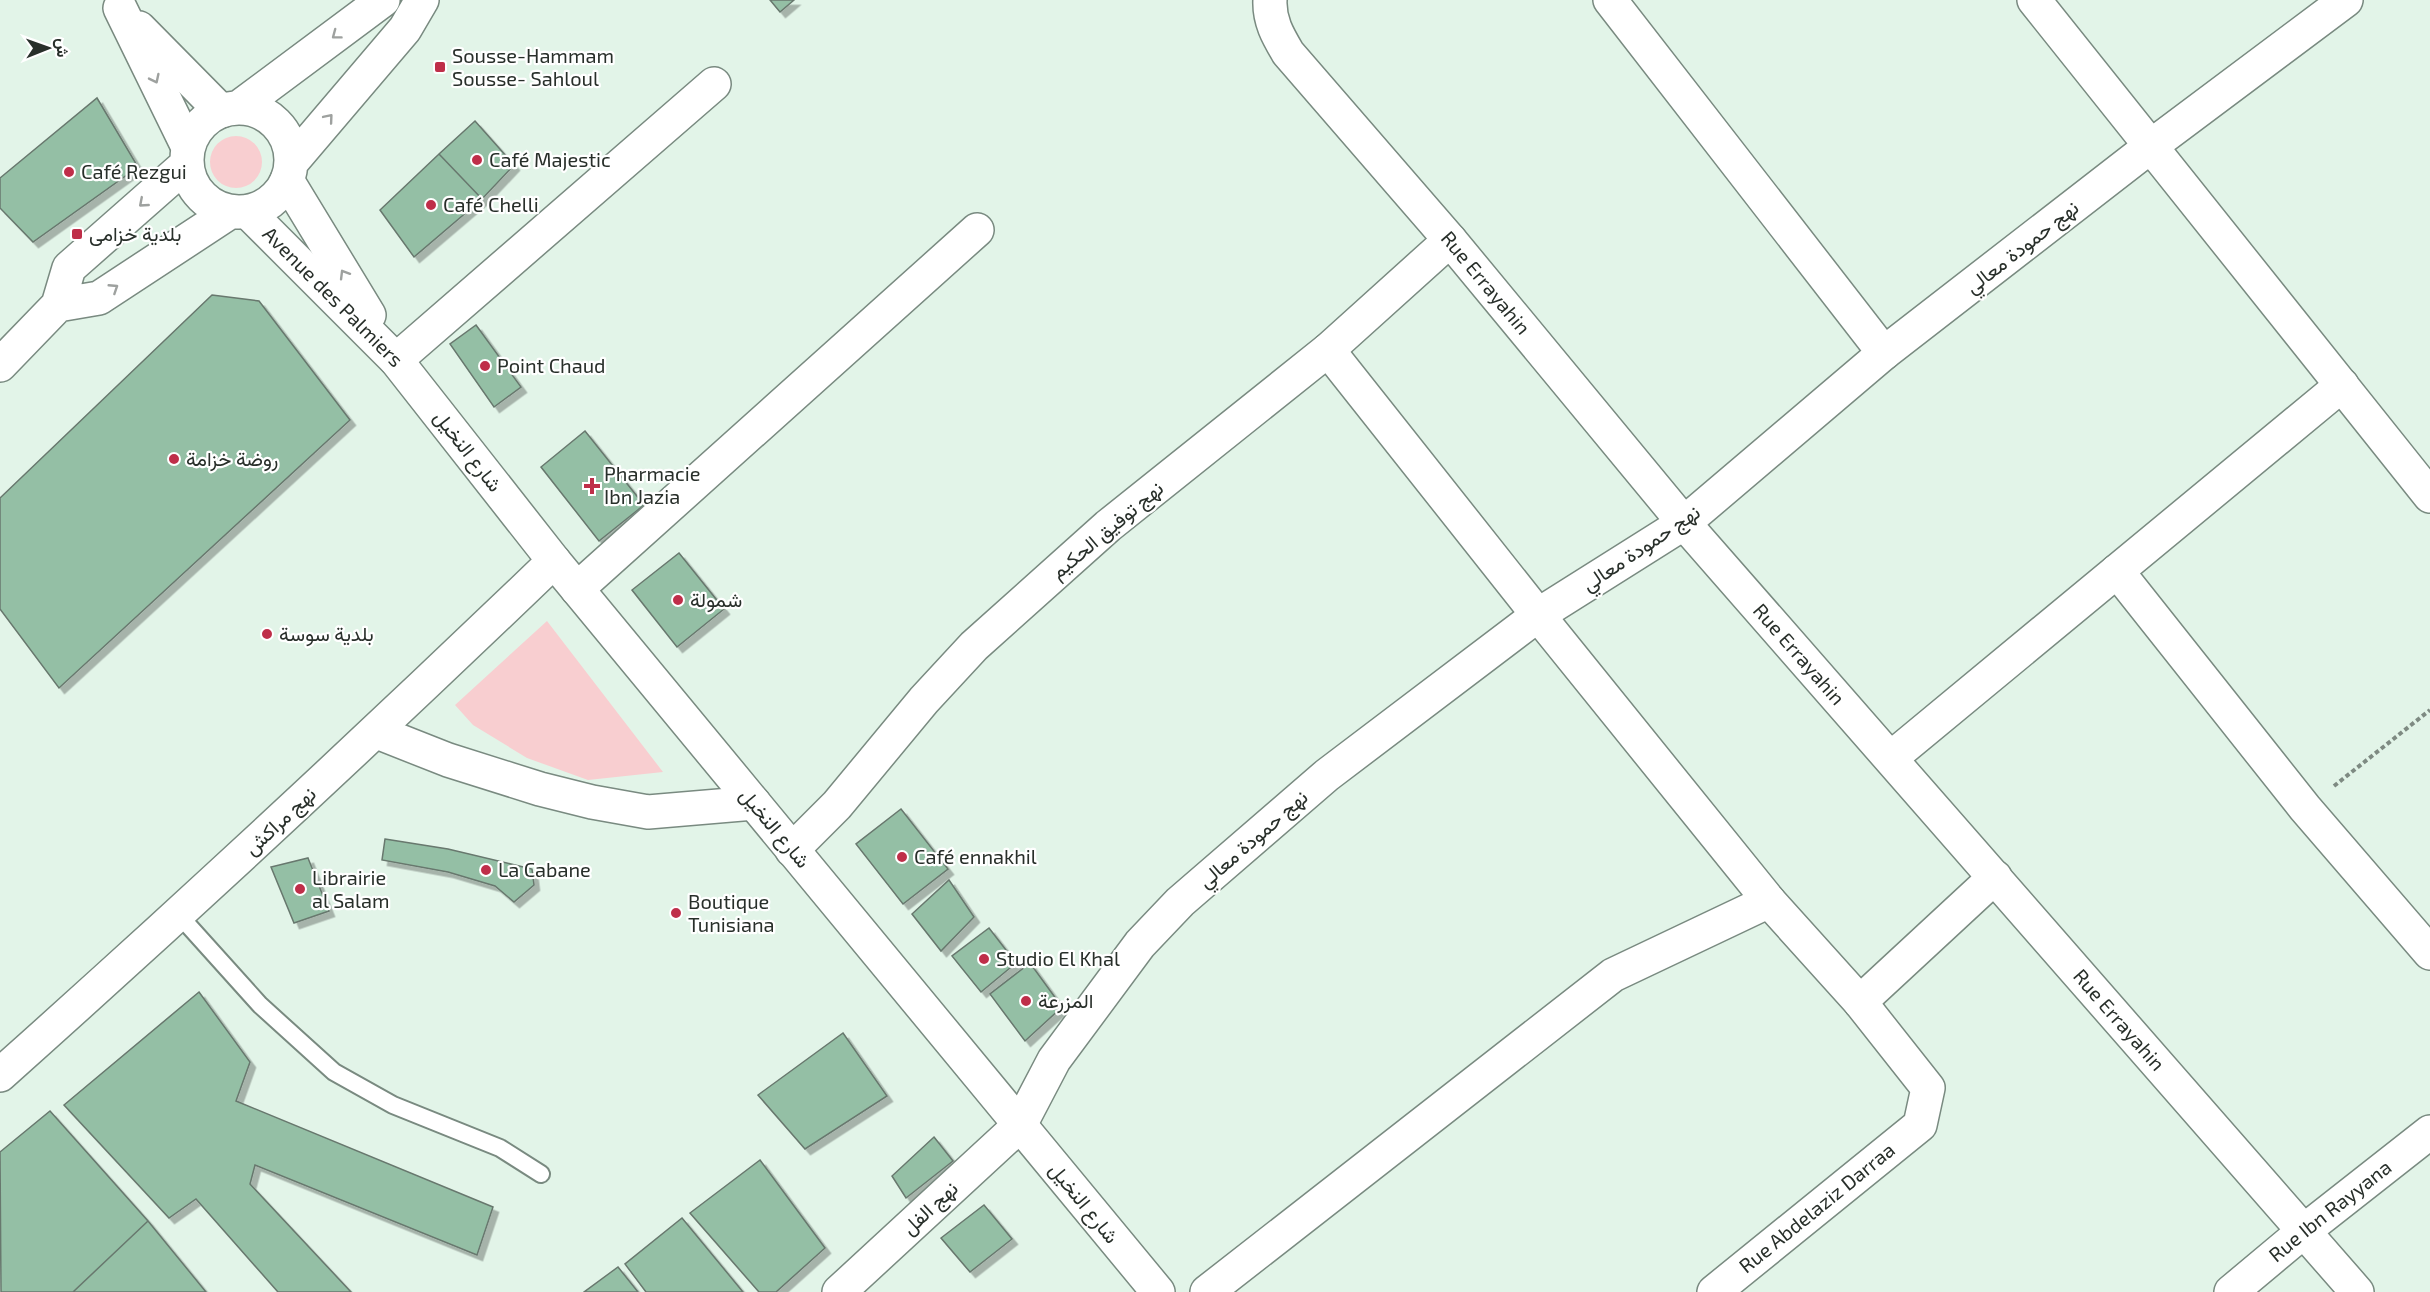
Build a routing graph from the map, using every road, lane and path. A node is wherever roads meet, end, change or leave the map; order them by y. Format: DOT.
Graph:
graph roads {
  1 [pos="383,0"];
  2 [pos="422,0"];
  3 [pos="1270,0"];
  4 [pos="1610,0"];
  5 [pos="2034,0"];
  6 [pos="2346,0"];
  7 [pos="117,4"];
  8 [pos="714,84"];
  9 [pos="230,110"];
  10 [pos="2151,146"];
  11 [pos="187,156"];
  12 [pos="289,171"];
  13 [pos="239,212"];
  14 [pos="977,230"];
  15 [pos="1450,240"];
  16 [pos="58,305"];
  17 [pos="1328,350"];
  18 [pos="1884,353"];
  19 [pos="396,360"];
  20 [pos="0,365"];
  21 [pos="2342,385"];
  22 [pos="2430,496"];
  23 [pos="1684,523"];
  24 [pos="554,561"];
  25 [pos="2117,571"];
  26 [pos="577,589"];
  27 [pos="1538,615"];
  28 [pos="2430,710"];
  29 [pos="376,732"];
  30 [pos="1891,758"];
  31 [pos="754,803"];
  32 [pos="2306,808"];
  33 [pos="792,850"];
  34 [pos="1995,877"];
  35 [pos="1769,901"];
  36 [pos="179,915"];
  37 [pos="2430,953"];
  38 [pos="1860,1002"];
  39 [pos="0,1075"];
  40 [pos="1020,1125"];
  41 [pos="2430,1132"];
  42 [pos="541,1174"];
  43 [pos="2304,1231"];
  44 [pos="839,1292"];
  45 [pos="1158,1292"];
  46 [pos="1207,1292"];
  47 [pos="1714,1292"];
  48 [pos="2231,1292"];
  49 [pos="2357,1292"];
  1 -- 9 [label="street, one-way"];
  12 -- 2 [label="street, one-way"];
  3 -- 15 [label="street, Rue Errayahin"];
  4 -- 18 [label="street"];
  5 -- 10 [label="street"];
  6 -- 10 [label="street, نهج حمودة معالي"];
  7 -- 9 [label="street"];
  7 -- 11 [label="street, one-way"];
  8 -- 19 [label="street"];
  9 -- 11 [label="street"];
  9 -- 12 [label="street"];
  10 -- 18 [label="street, نهج حمودة معالي"];
  10 -- 21 [label="street"];
  11 -- 13 [label="street"];
  11 -- 16 [label="street, one-way"];
  12 -- 13 [label="street"];
  19 -- 12 [label="street, Avenue des Palmiers, one-way"];
  16 -- 13 [label="street, one-way"];
  13 -- 19 [label="street, Avenue des Palmiers"];
  14 -- 26 [label="street"];
  15 -- 17 [label="street, نهج توفيق الحكيم"];
  15 -- 23 [label="street, Rue Errayahin"];
  16 -- 20 [label="street"];
  17 -- 27 [label="street"];
  17 -- 33 [label="street, نهج توفيق الحكيم"];
  18 -- 23 [label="street, نهج حمودة معالي"];
  19 -- 24 [label="street, شارع النخيل"];
  21 -- 22 [label="street"];
  21 -- 25 [label="street"];
  23 -- 27 [label="street, نهج حمودة معالي"];
  23 -- 30 [label="street, Rue Errayahin"];
  24 -- 26 [label="street, شارع النخيل"];
  24 -- 29 [label="street, نهج مراكش"];
  25 -- 30 [label="street"];
  25 -- 32 [label="street"];
  26 -- 31 [label="street, شارع النخيل"];
  27 -- 35 [label="street"];
  27 -- 40 [label="street, نهج حمودة معالي"];
  28 -- 32 [label="path"];
  29 -- 31 [label="street"];
  29 -- 36 [label="street, نهج مراكش"];
  30 -- 34 [label="street, Rue Errayahin"];
  31 -- 33 [label="street, شارع النخيل"];
  32 -- 37 [label="street"];
  33 -- 40 [label="street, شارع النخيل"];
  34 -- 38 [label="street"];
  34 -- 43 [label="street, Rue Errayahin"];
  35 -- 38 [label="street"];
  35 -- 46 [label="street"];
  36 -- 39 [label="street, نهج مراكش"];
  36 -- 42 [label="lane"];
  38 -- 47 [label="street, Rue Abdelaziz Darraa"];
  40 -- 44 [label="street, نهج الفل"];
  40 -- 45 [label="street, شارع النخيل"];
  41 -- 43 [label="street, Rue Ibn Rayyana"];
  43 -- 48 [label="street, Rue Ibn Rayyana"];
  43 -- 49 [label="street, Rue Errayahin"];
}
